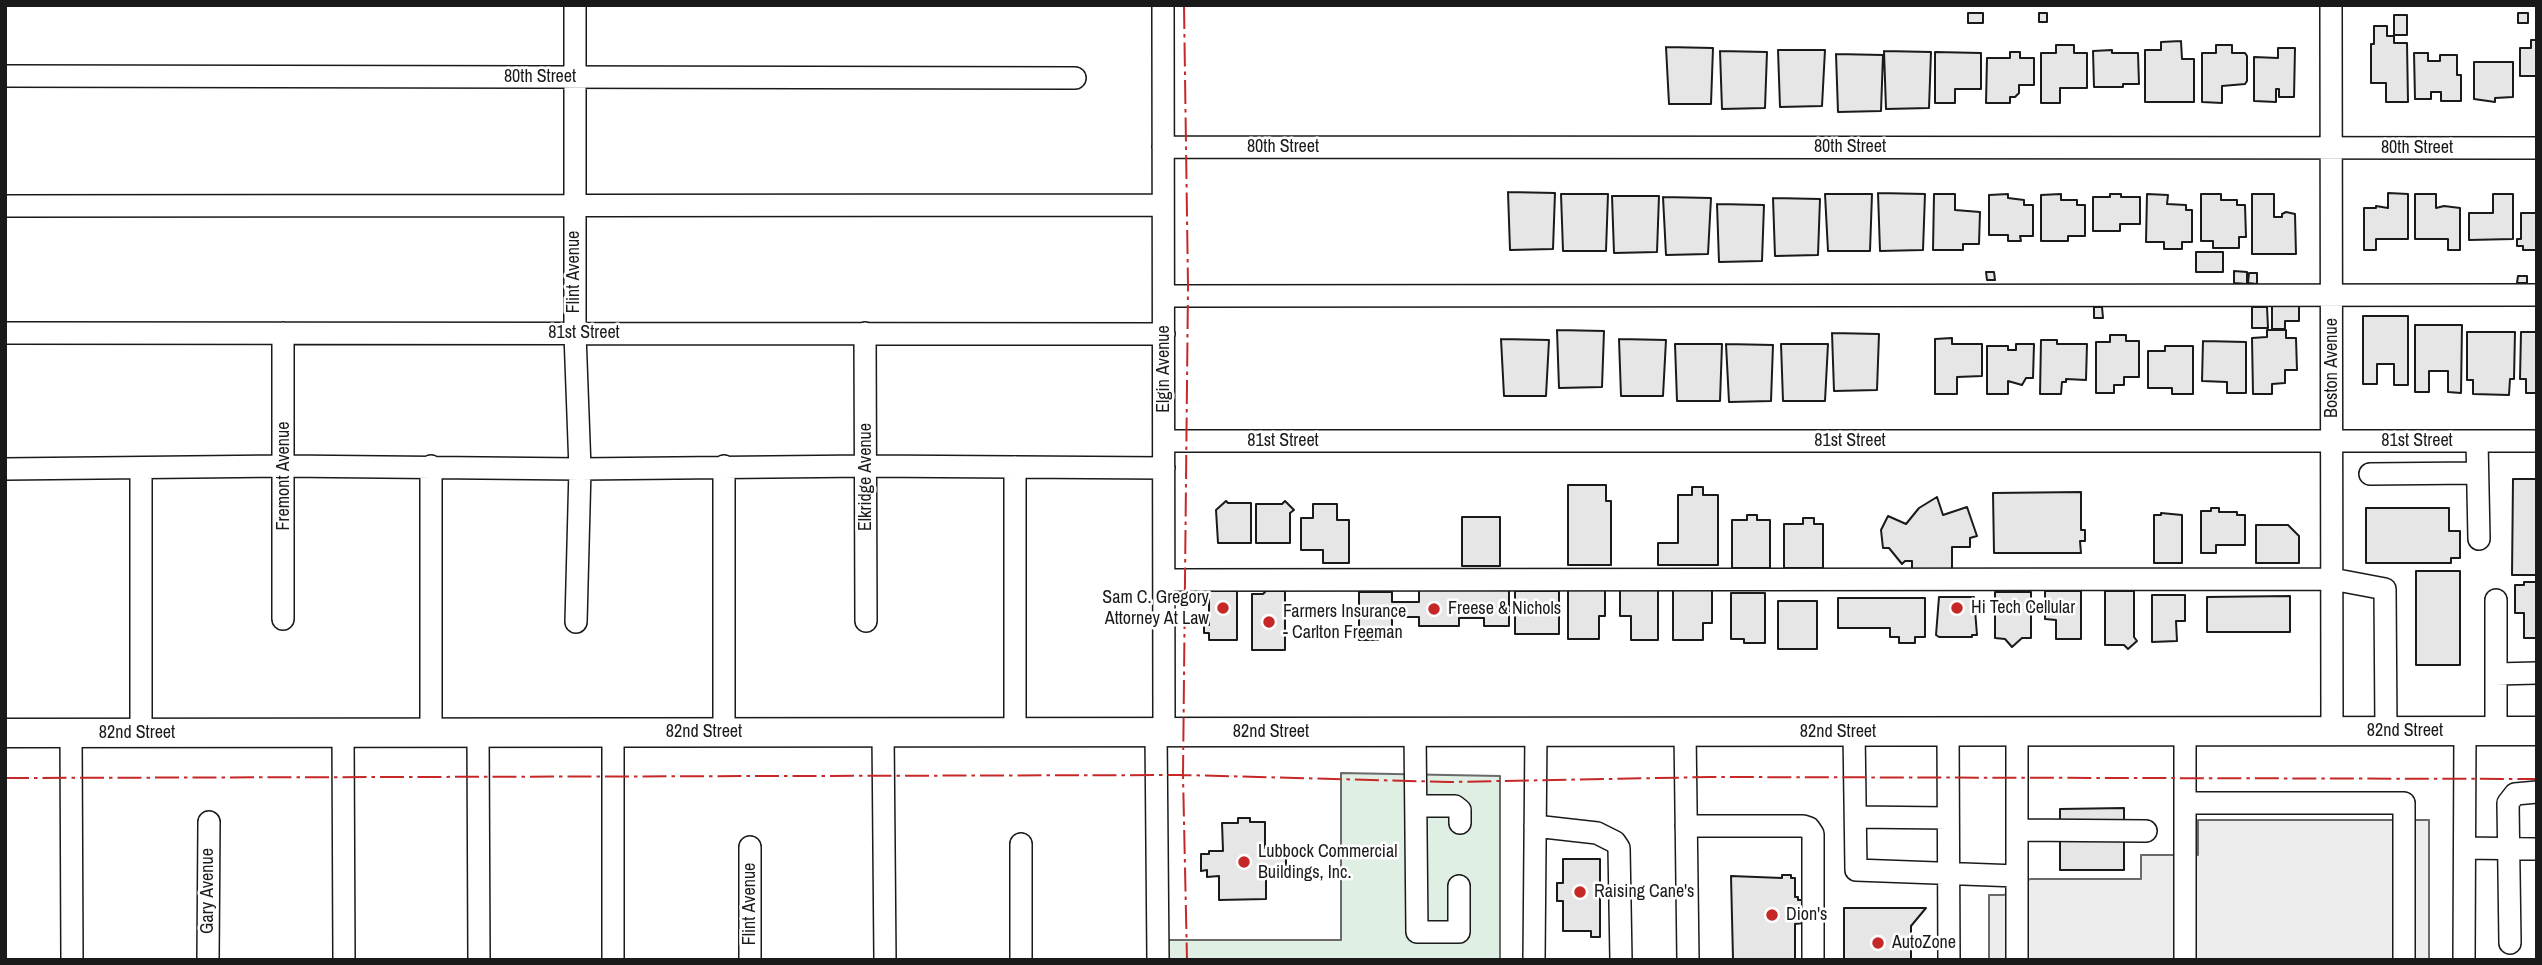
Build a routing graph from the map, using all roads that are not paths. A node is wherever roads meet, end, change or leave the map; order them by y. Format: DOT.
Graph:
graph roads {
  1 [pos="575,5"];
  2 [pos="1163,5"];
  3 [pos="2331,5"];
  4 [pos="5,76"];
  5 [pos="575,77"];
  6 [pos="1075,78"];
  7 [pos="1163,147"];
  8 [pos="2331,148"];
  9 [pos="2537,148"];
  10 [pos="574,205"];
  11 [pos="1163,205"];
  12 [pos="5,206"];
  13 [pos="2332,295"];
  14 [pos="2537,295"];
  15 [pos="1164,296"];
  16 [pos="5,333"];
  17 [pos="283,333"];
  18 [pos="865,333"];
  19 [pos="575,334"];
  20 [pos="1164,334"];
  21 [pos="1164,441"];
  22 [pos="2332,441"];
  23 [pos="2477,441"];
  24 [pos="2537,441"];
  25 [pos="284,466"];
  26 [pos="431,466"];
  27 [pos="724,466"];
  28 [pos="866,466"];
  29 [pos="1014,467"];
  30 [pos="1164,468"];
  31 [pos="5,469"];
  32 [pos="141,469"];
  33 [pos="580,469"];
  34 [pos="2477,473"];
  35 [pos="2370,474"];
  36 [pos="2479,539"];
  37 [pos="2332,579"];
  38 [pos="1164,580"];
  39 [pos="2496,600"];
  40 [pos="284,619"];
  41 [pos="866,621"];
  42 [pos="576,622"];
  43 [pos="2537,673"];
  44 [pos="2496,674"];
  45 [pos="2185,731"];
  46 [pos="2332,731"];
  47 [pos="2386,731"];
  48 [pos="2465,731"];
  49 [pos="2496,731"];
  50 [pos="2537,731"];
  51 [pos="1014,732"];
  52 [pos="1160,732"];
  53 [pos="1415,732"];
  54 [pos="1536,732"];
  55 [pos="1685,732"];
  56 [pos="1854,732"];
  57 [pos="1948,732"];
  58 [pos="2017,732"];
  59 [pos="5,733"];
  60 [pos="71,733"];
  61 [pos="141,733"];
  62 [pos="343,733"];
  63 [pos="431,733"];
  64 [pos="478,733"];
  65 [pos="613,733"];
  66 [pos="724,733"];
  67 [pos="883,733"];
  68 [pos="2537,792"];
  69 [pos="2185,803"];
  70 [pos="1416,806"];
  71 [pos="1856,817"];
  72 [pos="1948,818"];
  73 [pos="209,822"];
  74 [pos="1460,822"];
  75 [pos="1535,826"];
  76 [pos="1686,826"];
  77 [pos="2017,830"];
  78 [pos="2146,831"];
  79 [pos="1609,838"];
  80 [pos="1021,844"];
  81 [pos="750,847"];
  82 [pos="2465,848"];
  83 [pos="2508,849"];
  84 [pos="2537,849"];
  85 [pos="1949,873"];
  86 [pos="2017,876"];
  87 [pos="1459,886"];
  88 [pos="2510,943"];
  89 [pos="72,960"];
  90 [pos="208,960"];
  91 [pos="344,960"];
  92 [pos="479,960"];
  93 [pos="613,960"];
  94 [pos="750,960"];
  95 [pos="885,960"];
  96 [pos="1021,960"];
  97 [pos="1158,960"];
  98 [pos="1534,960"];
  99 [pos="1545,960"];
  100 [pos="1609,960"];
  101 [pos="1621,960"];
  102 [pos="1688,960"];
  103 [pos="1813,960"];
  104 [pos="1949,960"];
  105 [pos="2017,960"];
  106 [pos="2185,960"];
  107 [pos="2404,960"];
  108 [pos="2464,960"];
  1 -- 5 [label="street, Flint Avenue"];
  2 -- 7 [label="street, Elgin Avenue"];
  3 -- 8 [label="street, Boston Avenue"];
  4 -- 5 [label="street, 80th Street"];
  5 -- 6 [label="street, 80th Street"];
  5 -- 10 [label="street, Flint Avenue"];
  7 -- 8 [label="street, 80th Street"];
  7 -- 11 [label="street, Elgin Avenue"];
  8 -- 9 [label="street, 80th Street"];
  8 -- 13 [label="street, Boston Avenue"];
  10 -- 11 [label="street"];
  10 -- 12 [label="street"];
  10 -- 19 [label="street, Flint Avenue"];
  11 -- 15 [label="street, Elgin Avenue"];
  13 -- 14 [label="street"];
  13 -- 15 [label="street"];
  13 -- 22 [label="street, Boston Avenue"];
  15 -- 20 [label="street, Elgin Avenue"];
  16 -- 17 [label="street, 81st Street"];
  17 -- 19 [label="street, 81st Street"];
  17 -- 25 [label="street, Fremont Avenue"];
  18 -- 19 [label="street, 81st Street"];
  18 -- 20 [label="street, 81st Street"];
  18 -- 28 [label="street, Elkridge Avenue"];
  19 -- 33 [label="street, Flint Avenue"];
  20 -- 21 [label="street, Elgin Avenue"];
  21 -- 22 [label="street, 81st Street"];
  21 -- 30 [label="street, Elgin Avenue"];
  22 -- 23 [label="street, 81st Street"];
  22 -- 37 [label="street, Boston Avenue"];
  23 -- 24 [label="street, 81st Street"];
  23 -- 34 [label="street"];
  25 -- 26 [label="street"];
  25 -- 32 [label="street"];
  25 -- 40 [label="street, Fremont Avenue"];
  26 -- 33 [label="street"];
  26 -- 63 [label="street"];
  27 -- 28 [label="street"];
  27 -- 33 [label="street"];
  27 -- 66 [label="street"];
  28 -- 29 [label="street"];
  28 -- 41 [label="street, Elkridge Avenue"];
  29 -- 30 [label="street"];
  29 -- 51 [label="street"];
  30 -- 38 [label="street, Elgin Avenue"];
  31 -- 32 [label="street"];
  32 -- 61 [label="street"];
  33 -- 42 [label="street, Flint Avenue"];
  34 -- 35 [label="street"];
  34 -- 36 [label="street"];
  37 -- 38 [label="street"];
  37 -- 46 [label="street, Boston Avenue"];
  37 -- 47 [label="street"];
  38 -- 52 [label="street, Elgin Avenue"];
  39 -- 44 [label="street"];
  43 -- 44 [label="street"];
  44 -- 49 [label="street"];
  45 -- 46 [label="main road, 82nd Street"];
  45 -- 58 [label="main road, 82nd Street"];
  45 -- 69 [label="street"];
  46 -- 47 [label="main road, 82nd Street"];
  47 -- 48 [label="main road, 82nd Street"];
  48 -- 49 [label="main road, 82nd Street"];
  48 -- 82 [label="street"];
  49 -- 50 [label="main road, 82nd Street"];
  51 -- 52 [label="main road, 82nd Street"];
  51 -- 67 [label="main road, 82nd Street"];
  52 -- 53 [label="main road, 82nd Street"];
  52 -- 97 [label="street, Elgin Avenue"];
  53 -- 54 [label="main road, 82nd Street"];
  53 -- 70 [label="street"];
  54 -- 55 [label="main road, 82nd Street"];
  54 -- 75 [label="street"];
  55 -- 56 [label="main road, 82nd Street"];
  55 -- 76 [label="street"];
  56 -- 57 [label="main road, 82nd Street"];
  56 -- 71 [label="street"];
  57 -- 58 [label="main road, 82nd Street"];
  57 -- 72 [label="street"];
  58 -- 77 [label="street"];
  59 -- 60 [label="main road, 82nd Street"];
  60 -- 61 [label="main road, 82nd Street"];
  60 -- 89 [label="street"];
  61 -- 62 [label="main road, 82nd Street"];
  62 -- 63 [label="main road, 82nd Street"];
  62 -- 91 [label="street"];
  63 -- 64 [label="main road, 82nd Street"];
  64 -- 65 [label="main road, 82nd Street"];
  64 -- 92 [label="street"];
  65 -- 66 [label="main road, 82nd Street"];
  65 -- 93 [label="street"];
  66 -- 67 [label="main road, 82nd Street"];
  67 -- 95 [label="street"];
  68 -- 83 [label="street"];
  69 -- 106 [label="street"];
  69 -- 107 [label="street"];
  70 -- 74 [label="street"];
  70 -- 87 [label="street"];
  71 -- 72 [label="street"];
  71 -- 85 [label="street"];
  72 -- 85 [label="street"];
  73 -- 90 [label="street, Gary Avenue"];
  75 -- 79 [label="street"];
  75 -- 98 [label="street"];
  75 -- 99 [label="street"];
  76 -- 102 [label="street"];
  76 -- 103 [label="street"];
  77 -- 78 [label="street"];
  77 -- 86 [label="street"];
  79 -- 100 [label="street"];
  79 -- 101 [label="street"];
  80 -- 96 [label="street"];
  81 -- 94 [label="street, Flint Avenue"];
  82 -- 83 [label="street"];
  82 -- 108 [label="street"];
  83 -- 84 [label="street"];
  83 -- 88 [label="street"];
  85 -- 86 [label="street"];
  85 -- 104 [label="street"];
  86 -- 105 [label="street"];
}
